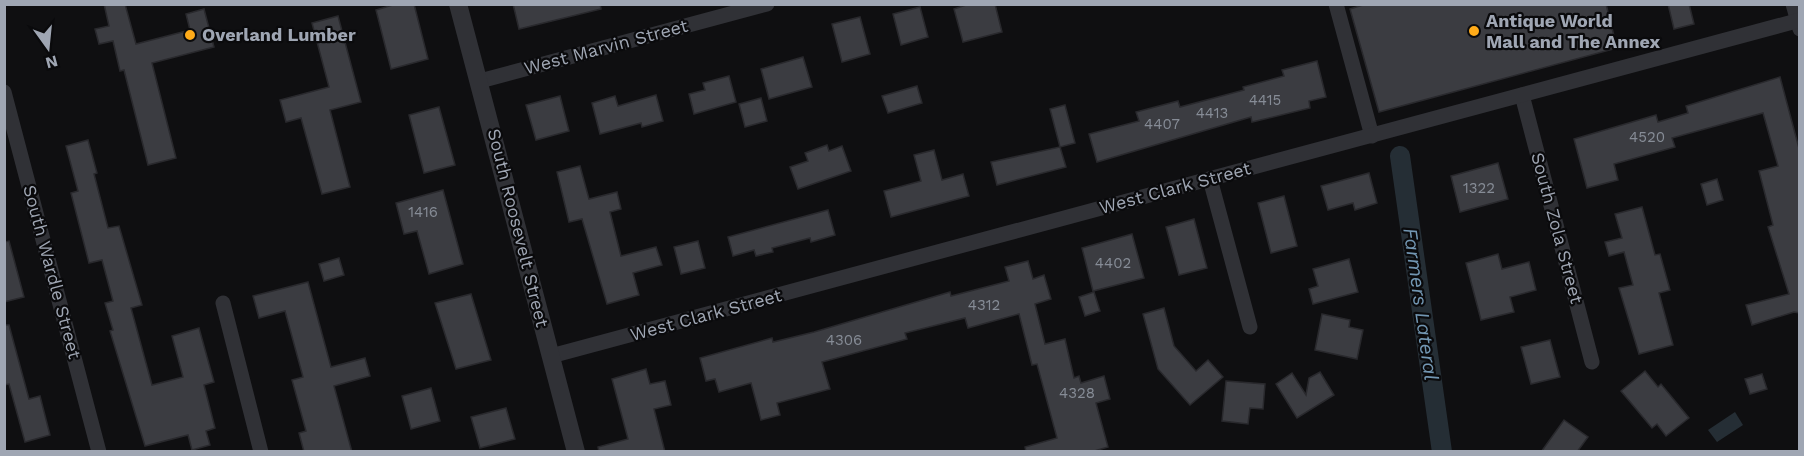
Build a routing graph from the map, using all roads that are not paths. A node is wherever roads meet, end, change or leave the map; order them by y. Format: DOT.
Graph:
graph roads {
  1 [pos="458,4"];
  2 [pos="767,4"];
  3 [pos="1336,4"];
  4 [pos="1793,4"];
  5 [pos="1799,23"];
  6 [pos="480,81"];
  7 [pos="4,92"];
  8 [pos="1522,95"];
  9 [pos="1372,136"];
  10 [pos="1210,179"];
  11 [pos="223,303"];
  12 [pos="1250,327"];
  13 [pos="551,356"];
  14 [pos="1592,362"];
  15 [pos="99,452"];
  16 [pos="261,452"];
  17 [pos="576,452"];
  1 -- 6 [label="street, South Roosevelt Street"];
  2 -- 6 [label="street, West Marvin Street"];
  3 -- 9 [label="street"];
  4 -- 5 [label="street"];
  5 -- 8 [label="street, West Clark Street"];
  6 -- 13 [label="street, South Roosevelt Street"];
  7 -- 15 [label="street, South Wardle Street"];
  8 -- 9 [label="street, West Clark Street"];
  8 -- 14 [label="street, South Zola Street"];
  9 -- 10 [label="street, West Clark Street"];
  10 -- 12 [label="street"];
  10 -- 13 [label="street, West Clark Street"];
  11 -- 16 [label="street"];
  13 -- 17 [label="street, South Roosevelt Street"];
}
